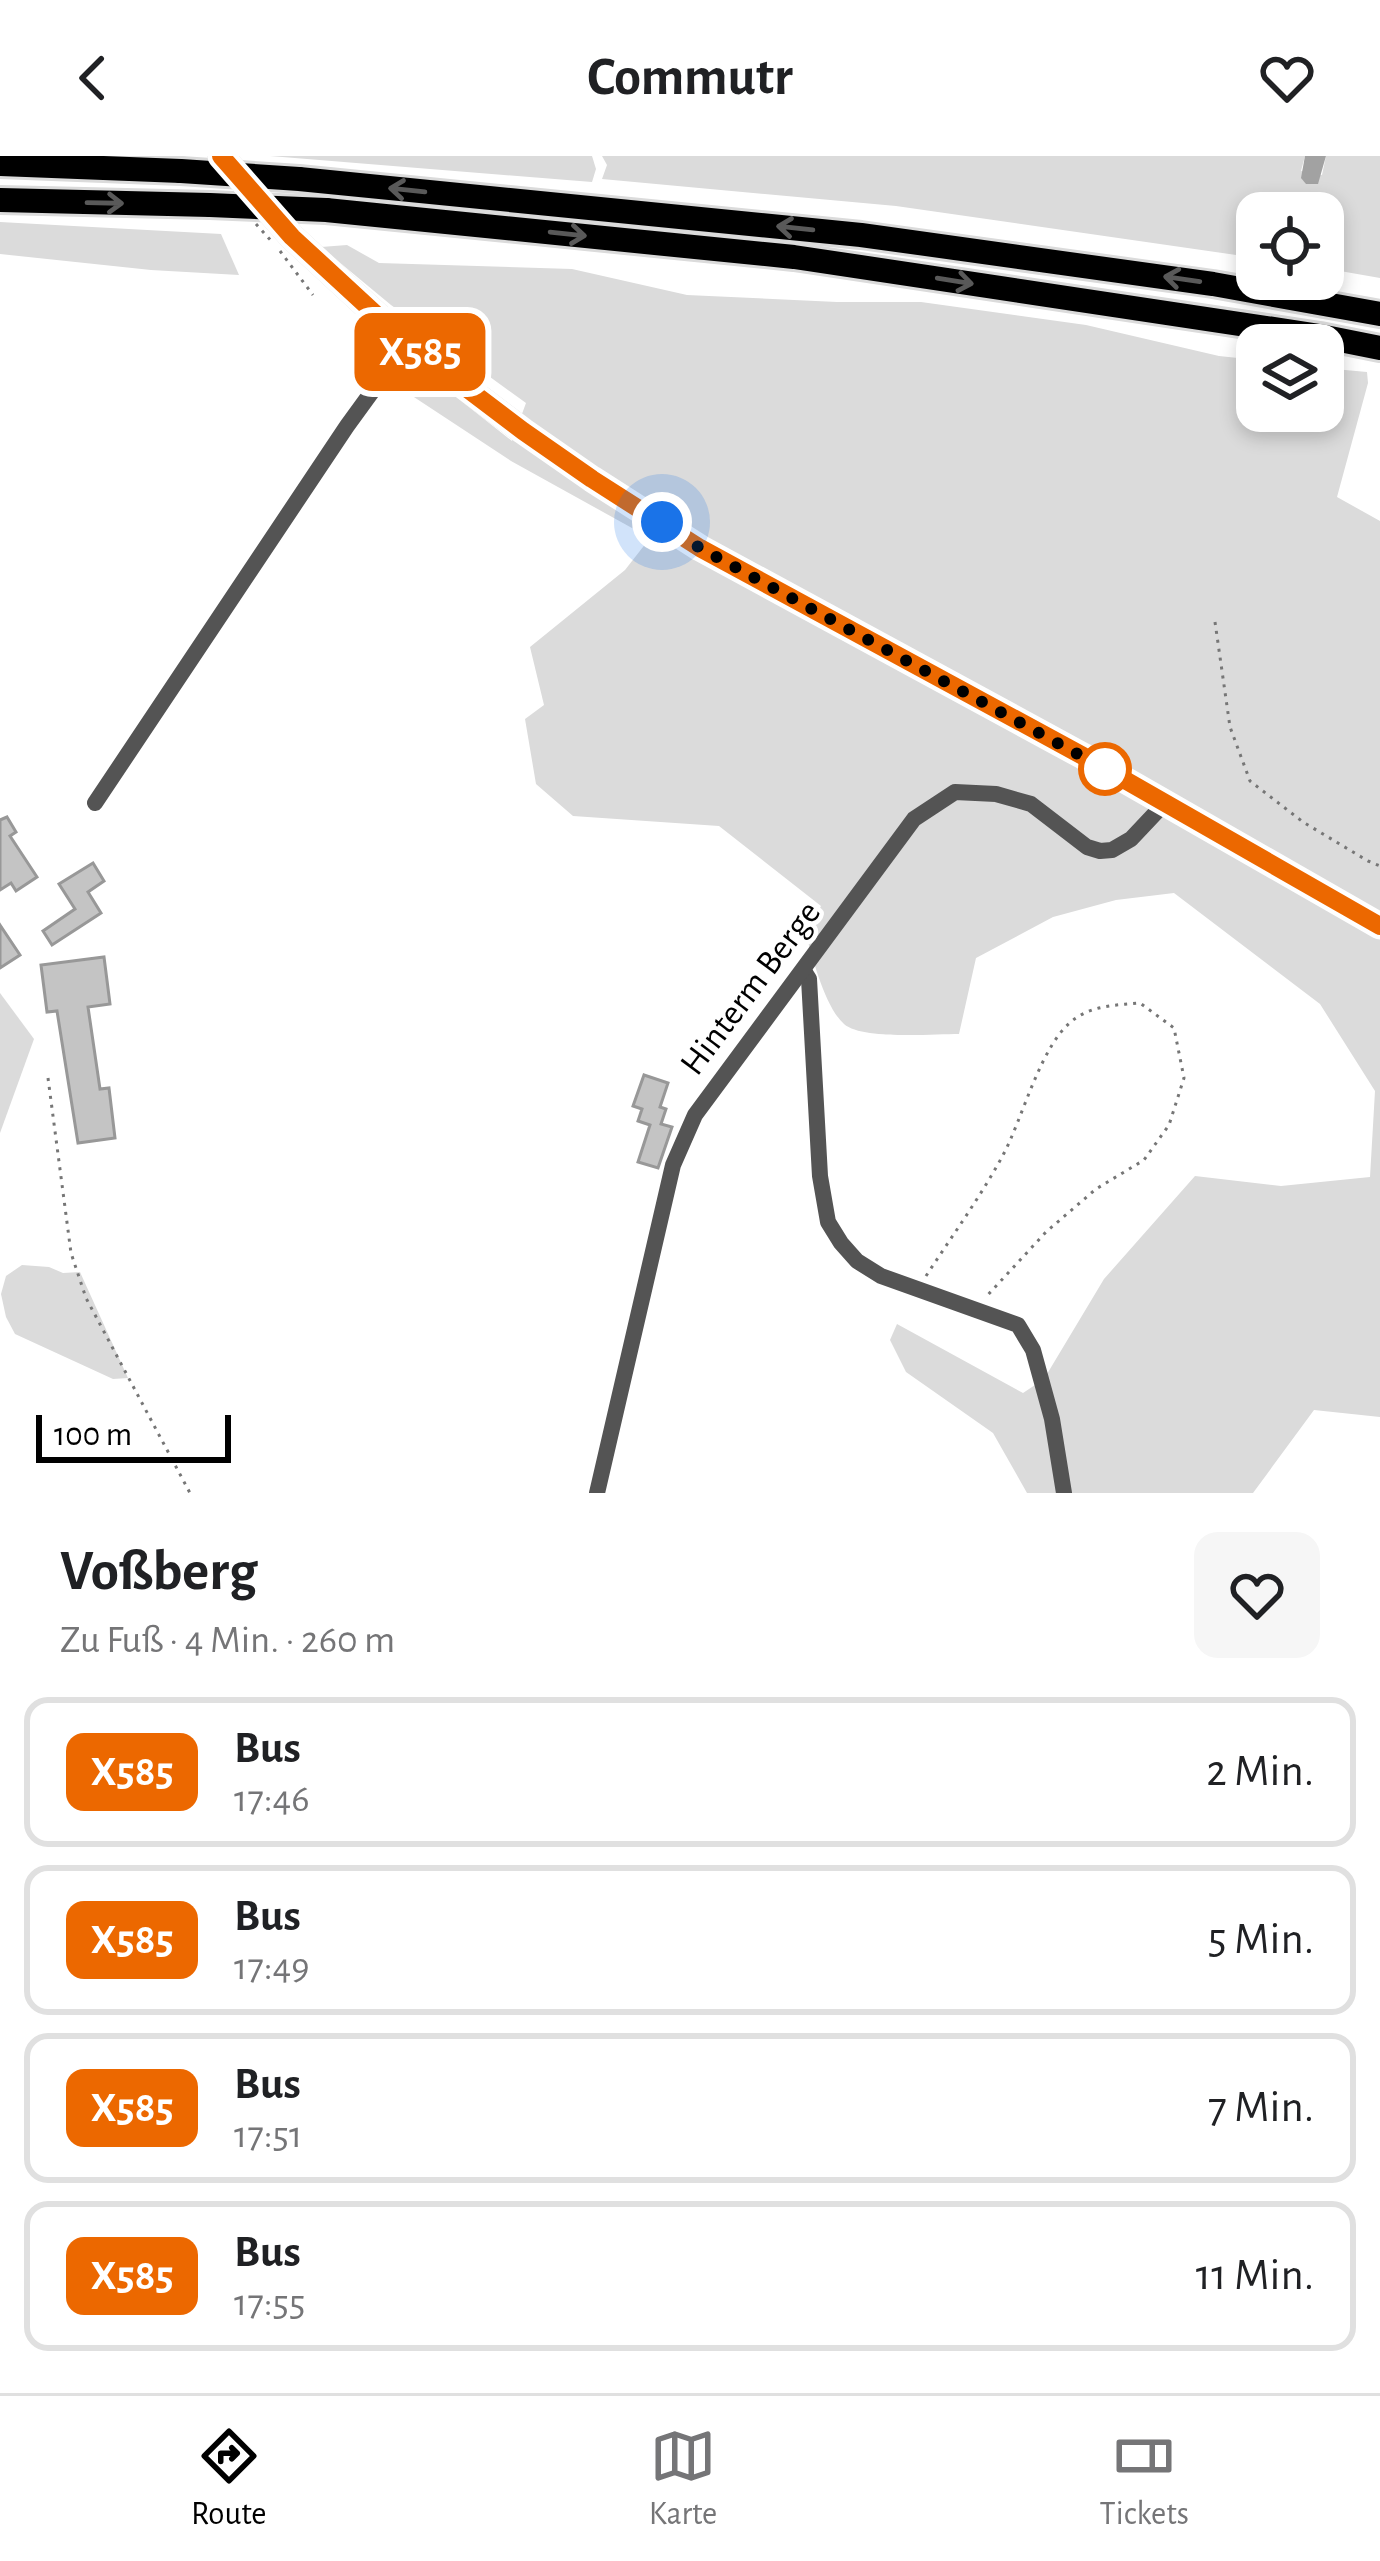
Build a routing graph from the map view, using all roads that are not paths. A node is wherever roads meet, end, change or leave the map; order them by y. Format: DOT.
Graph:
graph roads {
  1 [pos="221,156"];
  2 [pos="0,164"];
  3 [pos="0,200"];
  4 [pos="1380,314"];
  5 [pos="410,339"];
  6 [pos="1380,348"];
  7 [pos="94,803"];
  8 [pos="1164,804"];
  9 [pos="1380,926"];
  10 [pos="804,971"];
  11 [pos="597,1493"];
  12 [pos="1064,1493"];
  1 -- 5 [label="main road"];
  4 -- 2 [label="highway, one-way, bridge"];
  3 -- 6 [label="highway, one-way, bridge"];
  5 -- 7 [label="street"];
  5 -- 8 [label="main road"];
  8 -- 9 [label="main road"];
  8 -- 10 [label="street, Hinterm Berge"];
  10 -- 11 [label="street, Hinterm Berge"];
  10 -- 12 [label="street"];
}
